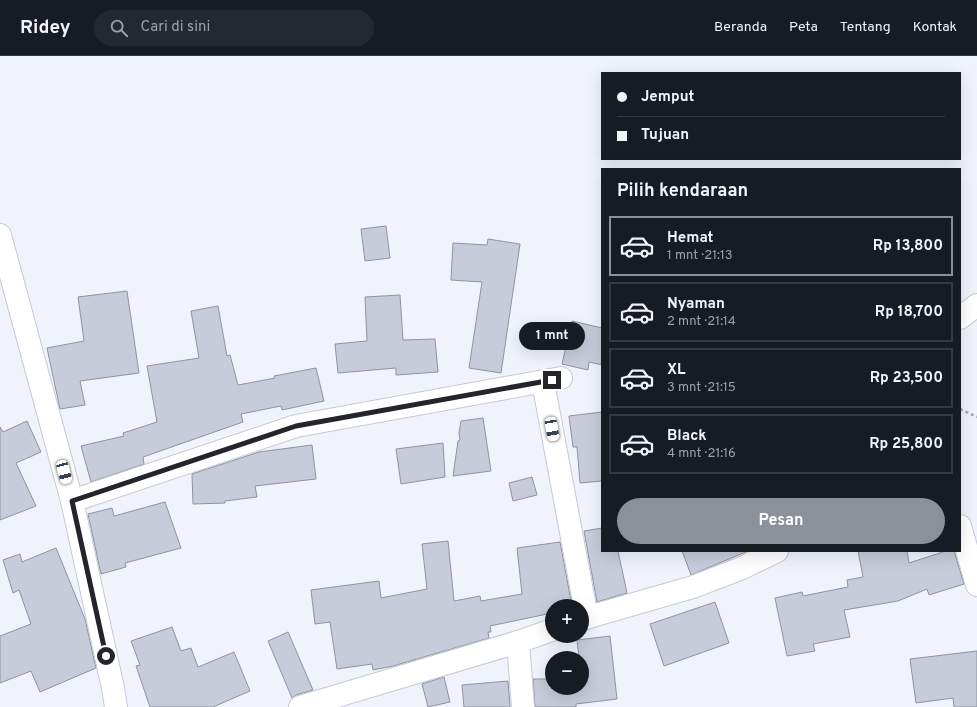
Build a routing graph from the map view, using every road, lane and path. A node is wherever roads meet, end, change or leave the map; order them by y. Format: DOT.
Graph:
graph roads {
  1 [pos="0,235"];
  2 [pos="977,305"];
  3 [pos="961,317"];
  4 [pos="961,409"];
  5 [pos="977,417"];
  6 [pos="72,501"];
  7 [pos="961,529"];
  8 [pos="775,552"];
  9 [pos="977,585"];
  10 [pos="581,599"];
  11 [pos="589,617"];
  12 [pos="545,632"];
  13 [pos="518,642"];
  14 [pos="116,707"];
  15 [pos="300,707"];
  16 [pos="523,707"];
  1 -- 6 [label="street"];
  2 -- 3 [label="street"];
  4 -- 5 [label="path"];
  6 -- 10 [label="street"];
  6 -- 14 [label="street"];
  7 -- 9 [label="street"];
  8 -- 11 [label="street"];
  12 -- 13 [label="street"];
  13 -- 15 [label="street"];
  13 -- 16 [label="street"];
}
